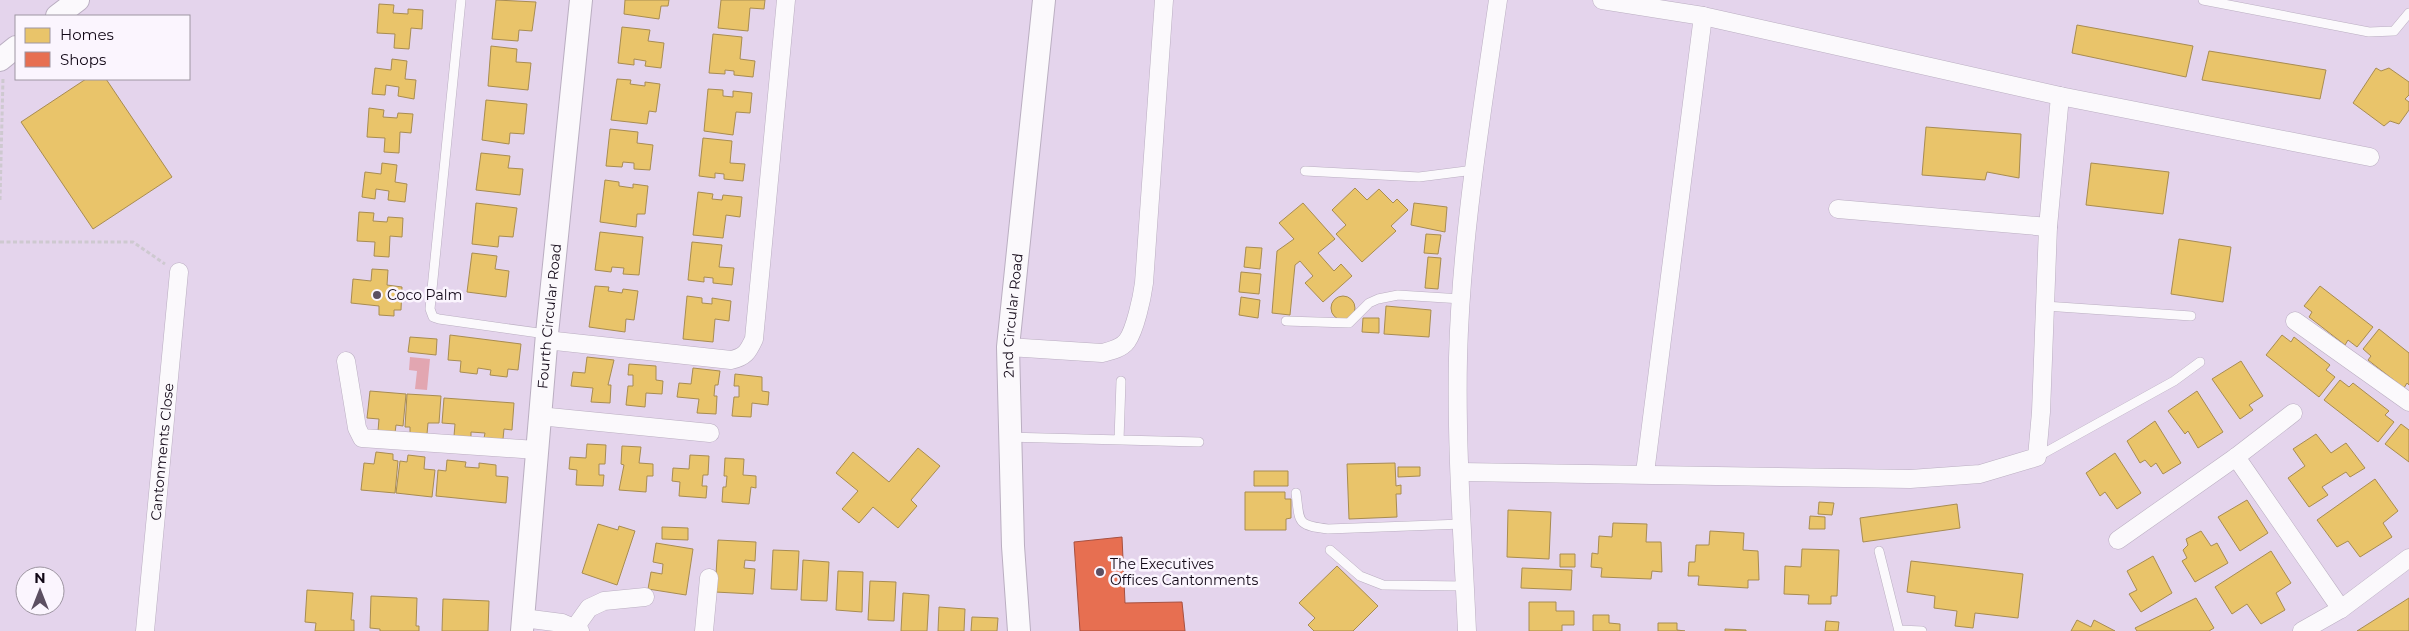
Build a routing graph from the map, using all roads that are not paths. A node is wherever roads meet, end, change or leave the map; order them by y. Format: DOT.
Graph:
graph roads {
  1 [pos="78,0"];
  2 [pos="461,0"];
  3 [pos="581,0"];
  4 [pos="786,0"];
  5 [pos="1044,0"];
  6 [pos="1164,0"];
  7 [pos="1498,0"];
  8 [pos="1602,0"];
  9 [pos="2203,0"];
  10 [pos="2409,13"];
  11 [pos="58,15"];
  12 [pos="1703,16"];
  13 [pos="2060,96"];
  14 [pos="2370,157"];
  15 [pos="1474,170"];
  16 [pos="1304,171"];
  17 [pos="1838,209"];
  18 [pos="2048,227"];
  19 [pos="179,272"];
  20 [pos="1462,299"];
  21 [pos="2046,306"];
  22 [pos="2191,316"];
  23 [pos="1286,321"];
  24 [pos="2295,321"];
  25 [pos="546,337"];
  26 [pos="1008,347"];
  27 [pos="346,361"];
  28 [pos="2200,362"];
  29 [pos="1121,381"];
  30 [pos="2409,402"];
  31 [pos="2293,413"];
  32 [pos="540,416"];
  33 [pos="710,433"];
  34 [pos="1010,437"];
  35 [pos="1119,440"];
  36 [pos="1199,442"];
  37 [pos="536,450"];
  38 [pos="2037,457"];
  39 [pos="2236,457"];
  40 [pos="1460,472"];
  41 [pos="1646,473"];
  42 [pos="1296,493"];
  43 [pos="1462,524"];
  44 [pos="2118,540"];
  45 [pos="1330,550"];
  46 [pos="1879,551"];
  47 [pos="2409,558"];
  48 [pos="709,578"];
  49 [pos="1465,586"];
  50 [pos="645,597"];
  51 [pos="2341,609"];
  52 [pos="522,625"];
  53 [pos="577,630"];
  54 [pos="145,631"];
  55 [pos="704,631"];
  56 [pos="1019,631"];
  57 [pos="1467,631"];
  58 [pos="1899,631"];
  59 [pos="1922,631"];
  60 [pos="2302,631"];
  1 -- 11 [label="street"];
  2 -- 25 [label="lane"];
  3 -- 25 [label="street, Fourth Circular Road"];
  4 -- 25 [label="street"];
  5 -- 26 [label="street, 2nd Circular Road"];
  6 -- 26 [label="street"];
  7 -- 15 [label="street"];
  8 -- 12 [label="street"];
  9 -- 10 [label="lane"];
  12 -- 13 [label="street"];
  12 -- 41 [label="street"];
  13 -- 14 [label="street"];
  13 -- 18 [label="street"];
  15 -- 16 [label="lane"];
  15 -- 20 [label="street"];
  17 -- 18 [label="street"];
  18 -- 21 [label="street"];
  19 -- 54 [label="street, Cantonments Close"];
  20 -- 23 [label="lane"];
  20 -- 40 [label="street"];
  21 -- 22 [label="lane"];
  21 -- 38 [label="street"];
  24 -- 30 [label="street"];
  25 -- 32 [label="street, Fourth Circular Road"];
  26 -- 34 [label="street, 2nd Circular Road"];
  27 -- 37 [label="street"];
  28 -- 38 [label="lane"];
  29 -- 35 [label="lane"];
  31 -- 39 [label="street"];
  32 -- 33 [label="street"];
  32 -- 37 [label="street, Fourth Circular Road"];
  34 -- 35 [label="lane"];
  34 -- 56 [label="street, 2nd Circular Road"];
  35 -- 36 [label="lane"];
  37 -- 52 [label="street, Fourth Circular Road"];
  38 -- 41 [label="street"];
  39 -- 44 [label="street"];
  39 -- 51 [label="street"];
  40 -- 41 [label="street"];
  40 -- 43 [label="street"];
  42 -- 43 [label="lane"];
  43 -- 49 [label="street"];
  45 -- 49 [label="lane"];
  46 -- 58 [label="lane"];
  47 -- 51 [label="street"];
  48 -- 55 [label="street"];
  49 -- 57 [label="street"];
  50 -- 53 [label="street"];
  51 -- 60 [label="street"];
  52 -- 53 [label="street"];
  58 -- 59 [label="lane"];
}
